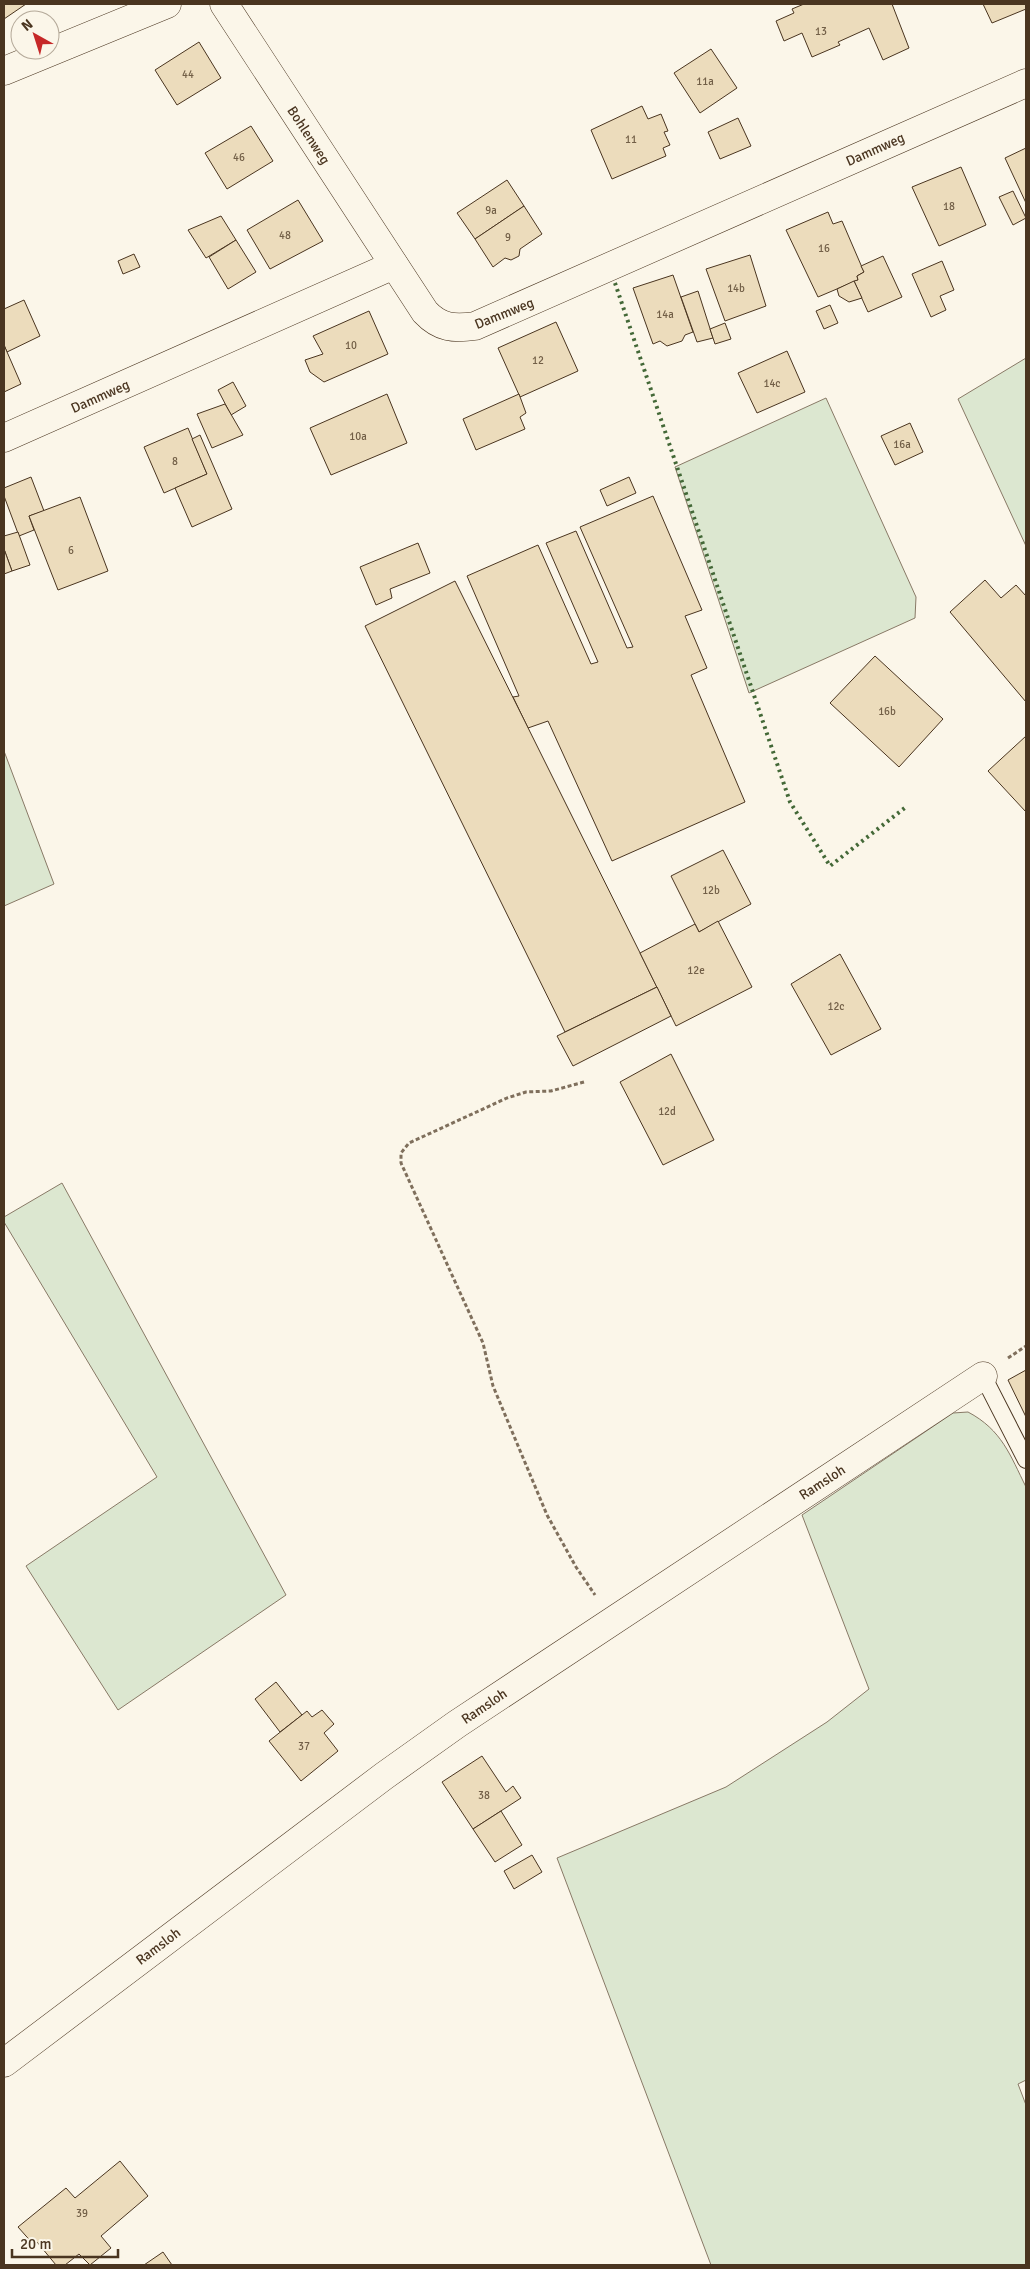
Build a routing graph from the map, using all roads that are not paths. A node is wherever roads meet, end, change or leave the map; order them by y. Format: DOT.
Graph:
graph roads {
  1 [pos="167,4"];
  2 [pos="224,4"];
  3 [pos="4,71"];
  4 [pos="1026,83"];
  5 [pos="394,265"];
  6 [pos="4,438"];
  7 [pos="983,1376"];
  8 [pos="1026,1460"];
  9 [pos="4,2063"];
  1 -- 3 [label="street"];
  2 -- 5 [label="street, Bohlenweg"];
  4 -- 5 [label="street, Dammweg"];
  5 -- 6 [label="street, Dammweg"];
  7 -- 8 [label="lane"];
  7 -- 9 [label="street, Ramsloh"];
}
